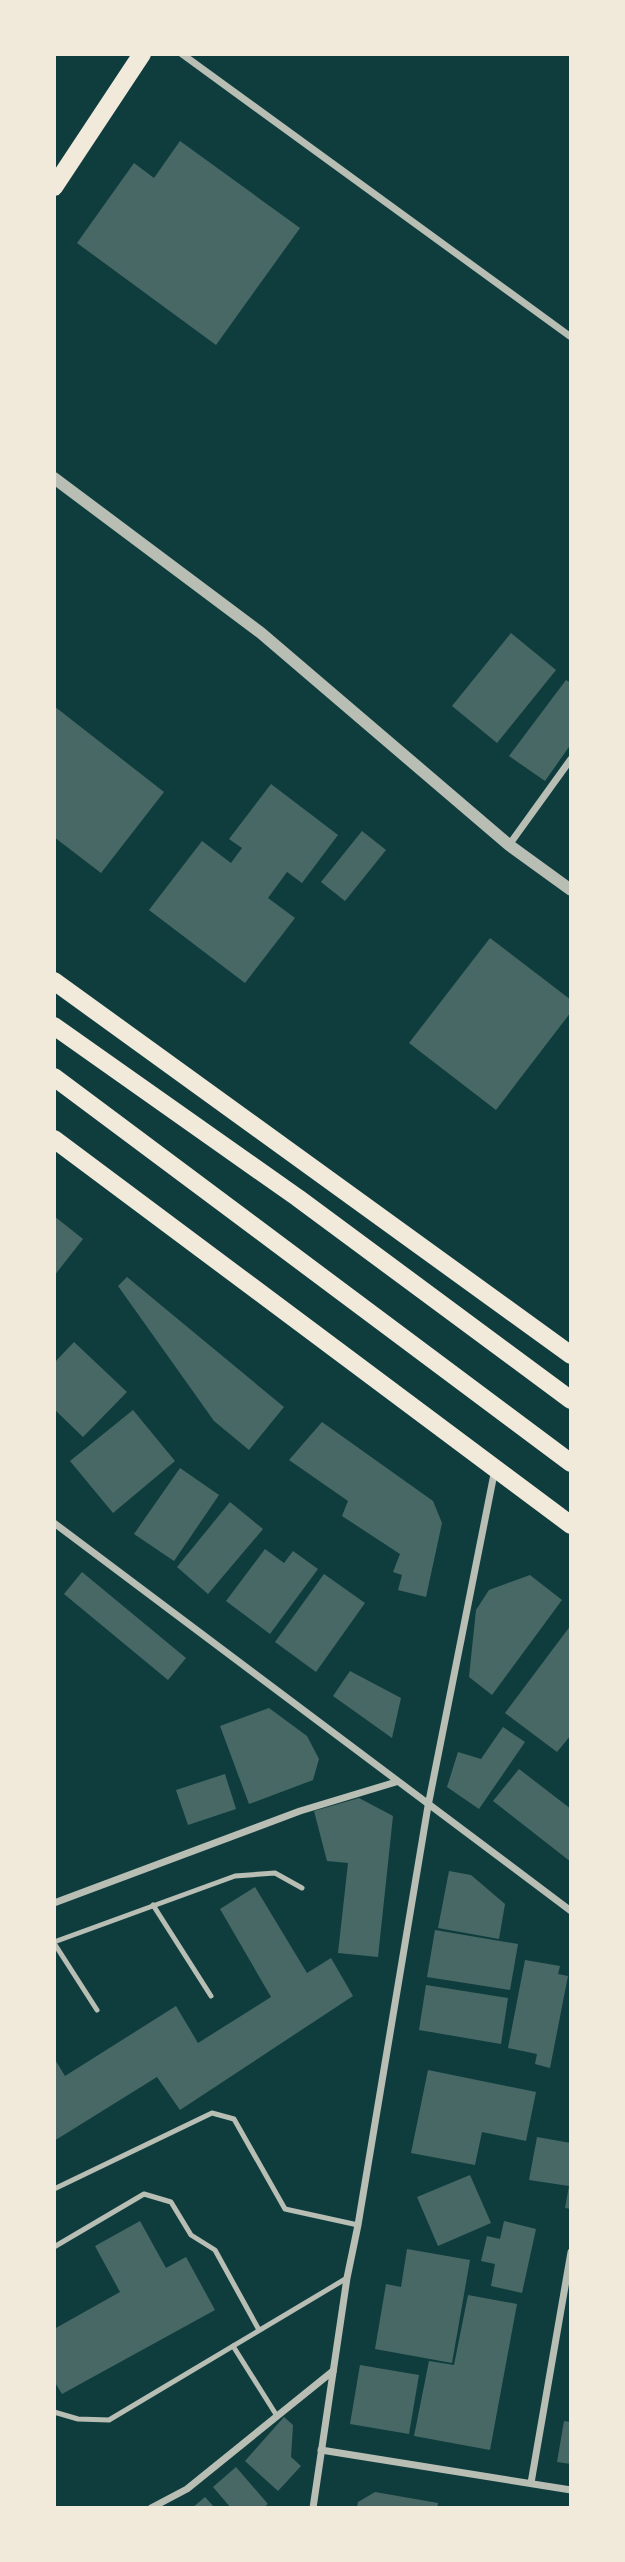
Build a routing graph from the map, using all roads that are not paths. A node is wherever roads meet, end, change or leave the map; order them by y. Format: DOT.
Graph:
graph roads {
  1 [pos="142,54"];
  2 [pos="182,54"];
  3 [pos="54,187"];
  4 [pos="571,337"];
  5 [pos="54,478"];
  6 [pos="571,759"];
  7 [pos="509,845"];
  8 [pos="571,890"];
  9 [pos="54,981"];
  10 [pos="54,1026"];
  11 [pos="54,1077"];
  12 [pos="54,1139"];
  13 [pos="571,1355"];
  14 [pos="571,1400"];
  15 [pos="571,1463"];
  16 [pos="495,1468"];
  17 [pos="54,1523"];
  18 [pos="571,1525"];
  19 [pos="397,1782"];
  20 [pos="428,1806"];
  21 [pos="302,1888"];
  22 [pos="54,1903"];
  23 [pos="153,1905"];
  24 [pos="571,1911"];
  25 [pos="54,1942"];
  26 [pos="211,1996"];
  27 [pos="97,2010"];
  28 [pos="54,2189"];
  29 [pos="358,2225"];
  30 [pos="54,2247"];
  31 [pos="571,2252"];
  32 [pos="347,2278"];
  33 [pos="259,2330"];
  34 [pos="233,2346"];
  35 [pos="333,2371"];
  36 [pos="54,2412"];
  37 [pos="277,2416"];
  38 [pos="321,2451"];
  39 [pos="531,2483"];
  40 [pos="571,2490"];
  41 [pos="151,2508"];
  42 [pos="313,2508"];
  1 -- 3 [label="main road"];
  2 -- 4 [label="street"];
  5 -- 7 [label="street"];
  6 -- 7 [label="street"];
  7 -- 8 [label="street"];
  9 -- 13 [label="main road"];
  10 -- 14 [label="main road"];
  11 -- 15 [label="main road"];
  12 -- 16 [label="main road"];
  16 -- 18 [label="main road"];
  16 -- 20 [label="street"];
  17 -- 19 [label="street"];
  19 -- 20 [label="street"];
  19 -- 22 [label="street"];
  20 -- 24 [label="street"];
  20 -- 29 [label="street"];
  21 -- 23 [label="lane"];
  23 -- 25 [label="lane"];
  23 -- 26 [label="lane"];
  25 -- 27 [label="lane"];
  28 -- 29 [label="lane"];
  29 -- 32 [label="street"];
  30 -- 33 [label="lane"];
  31 -- 39 [label="street"];
  32 -- 33 [label="lane"];
  32 -- 35 [label="street"];
  33 -- 34 [label="lane"];
  34 -- 36 [label="lane"];
  34 -- 37 [label="lane"];
  35 -- 37 [label="street"];
  35 -- 38 [label="street"];
  37 -- 41 [label="street"];
  38 -- 39 [label="street"];
  38 -- 42 [label="street"];
  39 -- 40 [label="street"];
}
